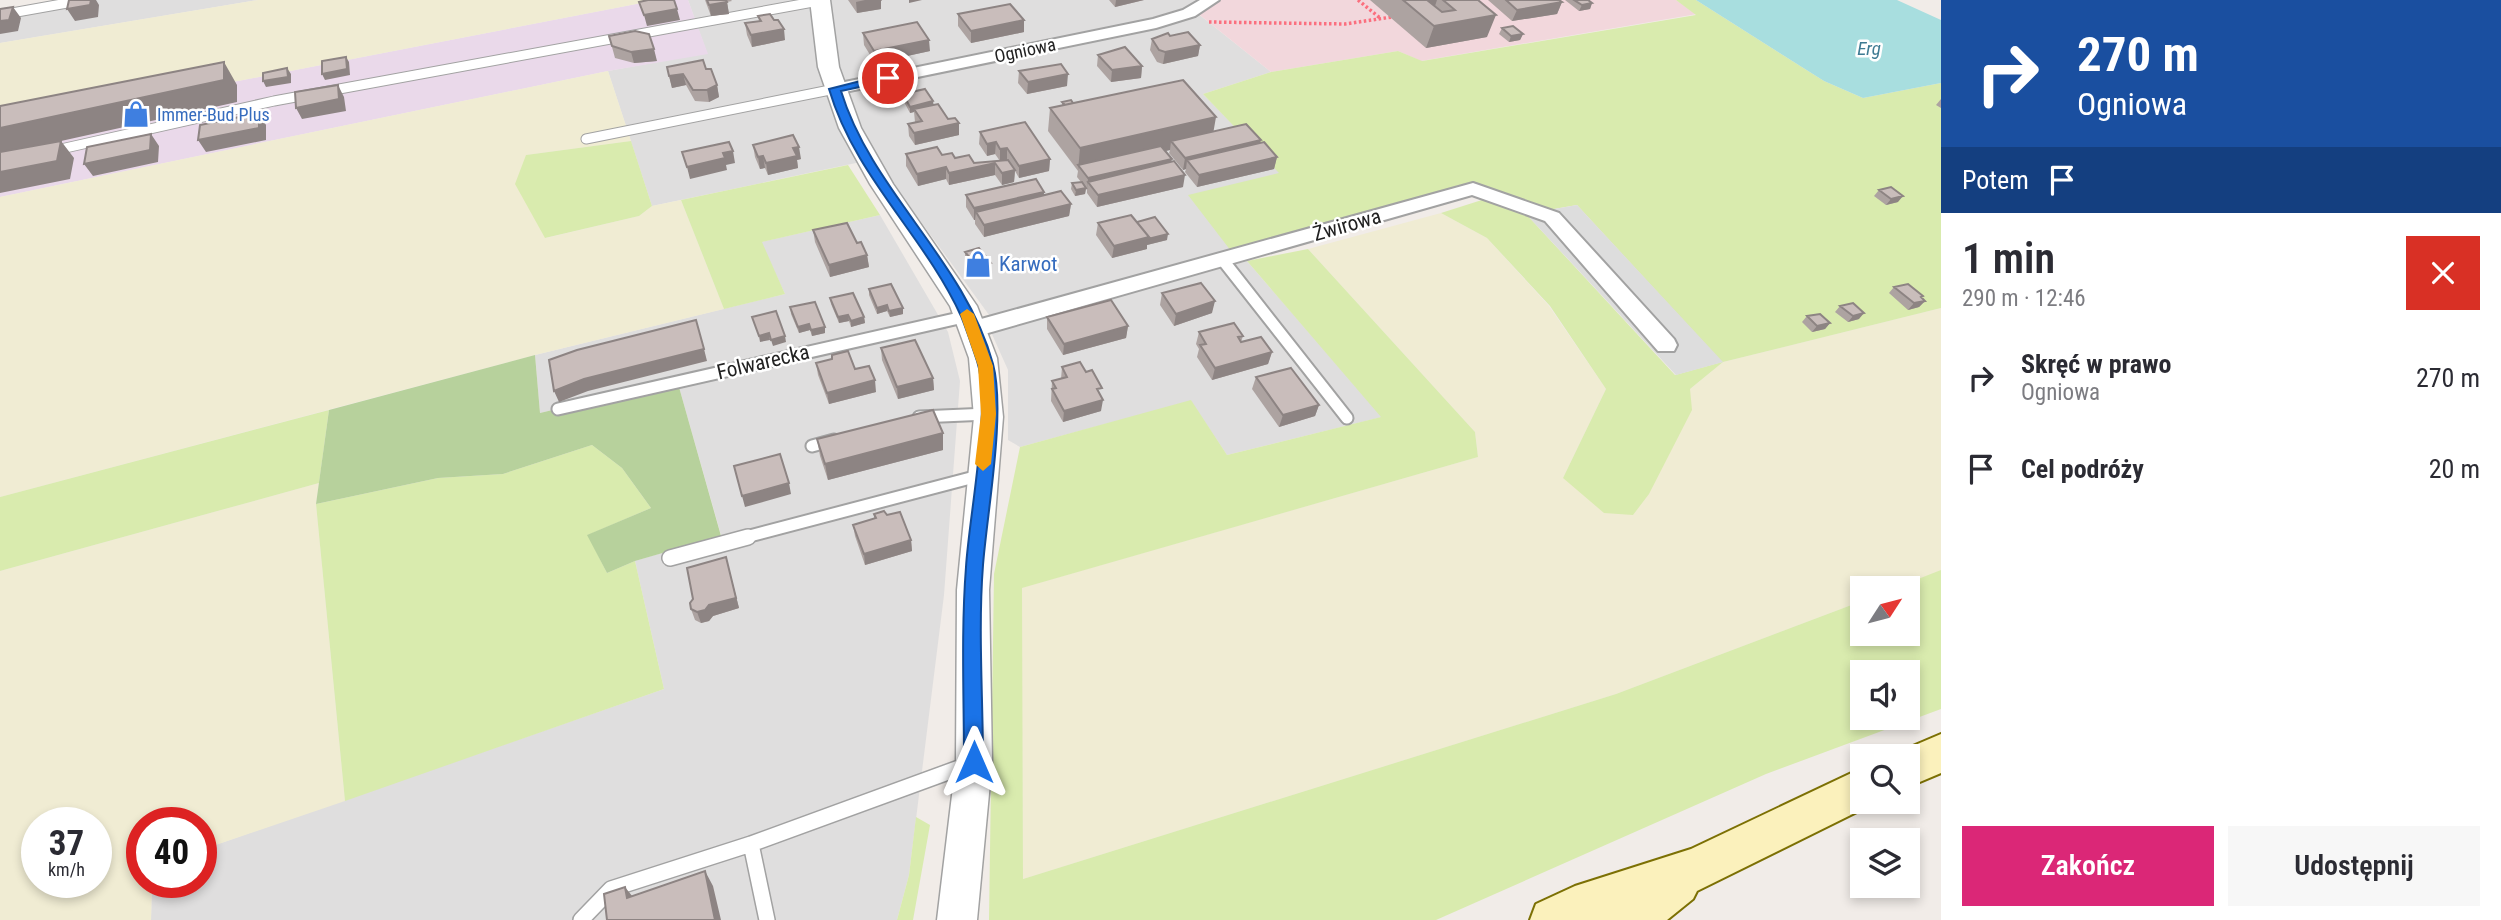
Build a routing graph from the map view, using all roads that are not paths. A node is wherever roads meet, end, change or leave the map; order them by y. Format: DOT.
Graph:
graph roads {
  1 [pos="83,0"];
  2 [pos="821,0"];
  3 [pos="1211,0"];
  4 [pos="0,15"];
  5 [pos="835,89"];
  6 [pos="586,139"];
  7 [pos="39,153"];
  8 [pos="1222,259"];
  9 [pos="971,322"];
  10 [pos="1666,345"];
  11 [pos="558,409"];
  12 [pos="989,414"];
  13 [pos="1347,418"];
  14 [pos="903,421"];
  15 [pos="851,435"];
  16 [pos="812,446"];
  17 [pos="982,475"];
  18 [pos="670,558"];
  19 [pos="1941,753"];
  20 [pos="974,762"];
  21 [pos="1920,763"];
  22 [pos="1850,794"];
  23 [pos="751,844"];
  24 [pos="1697,869"];
  25 [pos="581,920"];
  26 [pos="767,920"];
  27 [pos="957,920"];
  28 [pos="1552,920"];
  29 [pos="1631,920"];
  1 -- 4 [label="lane"];
  2 -- 5 [label="street"];
  2 -- 7 [label="lane"];
  3 -- 5 [label="street, Ogniowa"];
  5 -- 6 [label="lane"];
  5 -- 9 [label="street"];
  8 -- 9 [label="street, Żwirowa"];
  8 -- 10 [label="street, Żwirowa"];
  8 -- 13 [label="lane"];
  9 -- 11 [label="lane, Folwarecka"];
  9 -- 12 [label="street"];
  12 -- 14 [label="lane"];
  12 -- 17 [label="street"];
  15 -- 16 [label="lane"];
  17 -- 18 [label="lane"];
  17 -- 20 [label="street"];
  19 -- 21 [label="main road"];
  20 -- 23 [label="lane"];
  20 -- 27 [label="street"];
  22 -- 24 [label="main road"];
  23 -- 25 [label="lane"];
  23 -- 26 [label="lane"];
  24 -- 28 [label="main road"];
  24 -- 29 [label="main road"];
}
